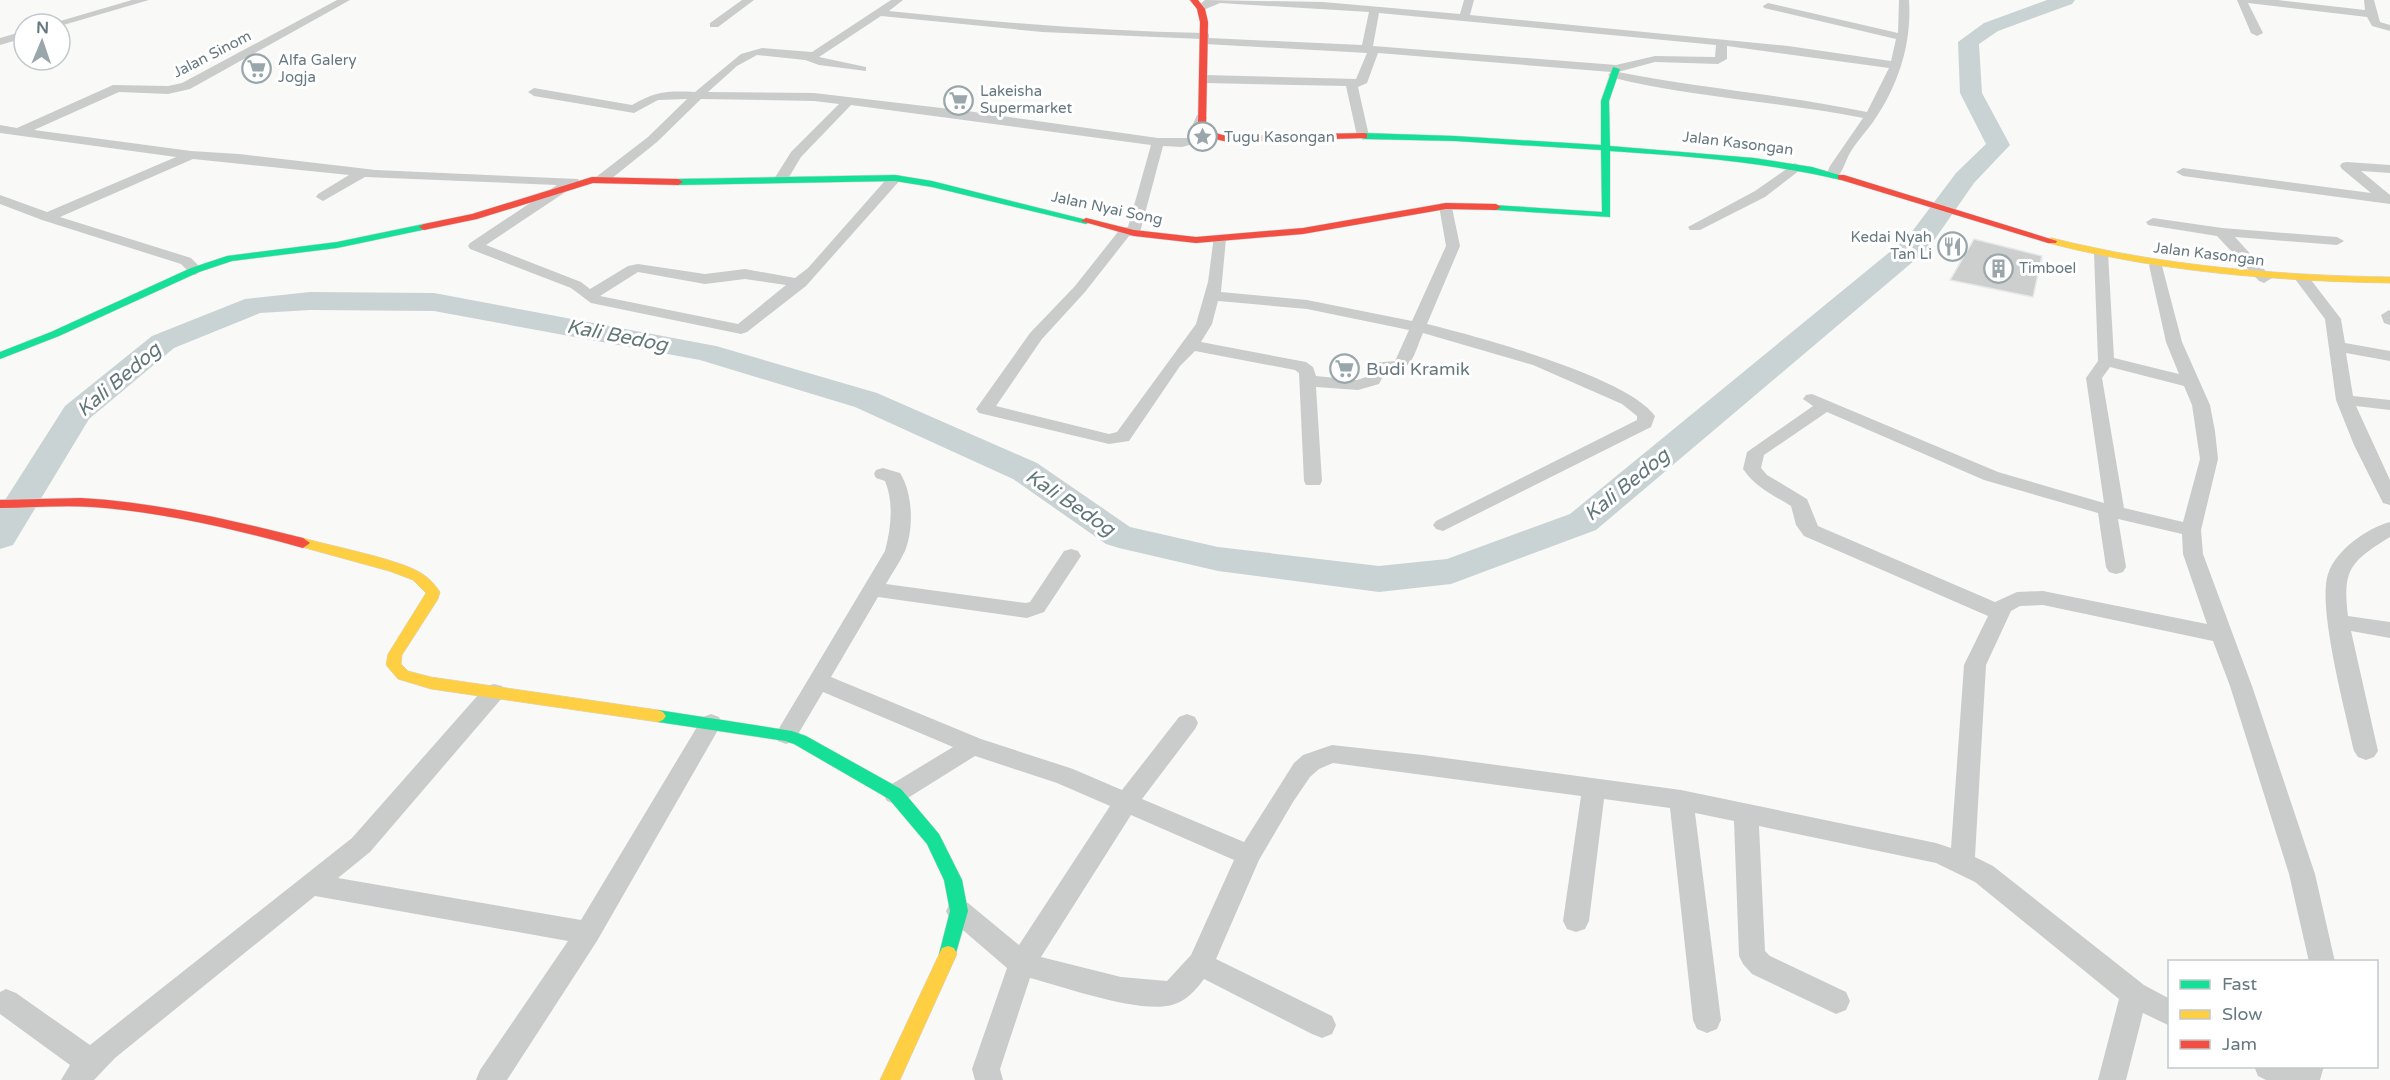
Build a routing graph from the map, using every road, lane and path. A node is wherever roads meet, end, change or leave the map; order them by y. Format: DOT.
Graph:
graph roads {
  1 [pos="144,0"];
  2 [pos="345,0"];
  3 [pos="749,0"];
  4 [pos="898,0"];
  5 [pos="1228,0"];
  6 [pos="1469,0"];
  7 [pos="1904,0"];
  8 [pos="2242,0"];
  9 [pos="2251,0"];
  10 [pos="2369,0"];
  11 [pos="1248,1"];
  12 [pos="1324,3"];
  13 [pos="1198,4"];
  14 [pos="1768,6"];
  15 [pos="1374,10"];
  16 [pos="879,13"];
  17 [pos="2371,14"];
  18 [pos="1464,18"];
  19 [pos="72,19"];
  20 [pos="960,22"];
  21 [pos="714,25"];
  22 [pos="2390,28"];
  23 [pos="951,33"];
  24 [pos="2257,33"];
  25 [pos="1901,37"];
  26 [pos="1205,39"];
  27 [pos="1722,42"];
  28 [pos="1370,50"];
  29 [pos="809,57"];
  30 [pos="1895,64"];
  31 [pos="862,69"];
  32 [pos="1615,72"];
  33 [pos="1205,79"];
  34 [pos="1351,83"];
  35 [pos="534,92"];
  36 [pos="701,94"];
  37 [pos="848,101"];
  38 [pos="1870,116"];
  39 [pos="1201,118"];
  40 [pos="0,129"];
  41 [pos="18,132"];
  42 [pos="1363,136"];
  43 [pos="1235,140"];
  44 [pos="1158,142"];
  45 [pos="1182,143"];
  46 [pos="1606,148"];
  47 [pos="191,155"];
  48 [pos="1795,167"];
  49 [pos="2390,169"];
  50 [pos="2183,172"];
  51 [pos="362,173"];
  52 [pos="1833,175"];
  53 [pos="895,178"];
  54 [pos="781,179"];
  55 [pos="601,180"];
  56 [pos="582,182"];
  57 [pos="562,188"];
  58 [pos="324,197"];
  59 [pos="0,199"];
  60 [pos="2388,200"];
  61 [pos="1446,206"];
  62 [pos="47,217"];
  63 [pos="2152,222"];
  64 [pos="1695,227"];
  65 [pos="1130,232"];
  66 [pos="2222,232"];
  67 [pos="1219,239"];
  68 [pos="2337,241"];
  69 [pos="2101,253"];
  70 [pos="231,258"];
  71 [pos="191,265"];
  72 [pos="2156,265"];
  73 [pos="2264,278"];
  74 [pos="2303,279"];
  75 [pos="2390,280"];
  76 [pos="801,283"];
  77 [pos="589,296"];
  78 [pos="1212,296"];
  79 [pos="1417,326"];
  80 [pos="1191,345"];
  81 [pos="2337,346"];
  82 [pos="0,356"];
  83 [pos="2390,356"];
  84 [pos="2106,361"];
  85 [pos="1309,381"];
  86 [pos="2190,382"];
  87 [pos="2345,400"];
  88 [pos="2390,405"];
  89 [pos="883,474"];
  90 [pos="1313,481"];
  91 [pos="2390,499"];
  92 [pos="1,504"];
  93 [pos="2111,511"];
  94 [pos="1443,525"];
  95 [pos="2390,528"];
  96 [pos="2191,530"];
  97 [pos="1071,556"];
  98 [pos="2116,567"];
  99 [pos="873,589"];
  100 [pos="1998,612"];
  101 [pos="2339,622"];
  102 [pos="2390,630"];
  103 [pos="2222,635"];
  104 [pos="818,681"];
  105 [pos="494,692"];
  106 [pos="711,723"];
  107 [pos="1187,723"];
  108 [pos="786,735"];
  109 [pos="973,746"];
  110 [pos="2366,751"];
  111 [pos="1594,788"];
  112 [pos="895,794"];
  113 [pos="1681,800"];
  114 [pos="1126,802"];
  115 [pos="1746,813"];
  116 [pos="1249,855"];
  117 [pos="1962,862"];
  118 [pos="314,885"];
  119 [pos="959,911"];
  120 [pos="1576,921"];
  121 [pos="588,933"];
  122 [pos="2322,960"];
  123 [pos="1022,964"];
  124 [pos="1200,964"];
  125 [pos="2134,994"];
  126 [pos="1836,1001"];
  127 [pos="6,1002"];
  128 [pos="2168,1012"];
  129 [pos="1707,1020"];
  130 [pos="1322,1025"];
  131 [pos="2272,1068"];
  132 [pos="82,1071"];
  133 [pos="490,1080"];
  134 [pos="890,1080"];
  135 [pos="989,1080"];
  136 [pos="2112,1080"];
  137 [pos="2293,1080"];
  1 -- 19 [label="street"];
  2 -- 41 [label="street, Jalan Sinom"];
  3 -- 21 [label="street"];
  4 -- 16 [label="street"];
  5 -- 11 [label="street"];
  5 -- 13 [label="street"];
  6 -- 18 [label="street"];
  7 -- 25 [label="street"];
  8 -- 24 [label="street"];
  9 -- 17 [label="street"];
  10 -- 17 [label="street"];
  11 -- 12 [label="street"];
  12 -- 15 [label="street"];
  13 -- 26 [label="street"];
  14 -- 25 [label="street"];
  15 -- 18 [label="street"];
  15 -- 28 [label="street"];
  16 -- 20 [label="street"];
  16 -- 29 [label="street"];
  17 -- 22 [label="street"];
  18 -- 27 [label="street"];
  20 -- 23 [label="street"];
  20 -- 26 [label="street"];
  25 -- 30 [label="street"];
  26 -- 28 [label="street"];
  26 -- 33 [label="street"];
  27 -- 30 [label="street"];
  27 -- 32 [label="street"];
  28 -- 32 [label="street"];
  28 -- 34 [label="street"];
  29 -- 31 [label="street"];
  29 -- 36 [label="street"];
  30 -- 38 [label="street"];
  32 -- 38 [label="street"];
  32 -- 46 [label="street"];
  33 -- 34 [label="street"];
  33 -- 39 [label="street"];
  34 -- 42 [label="street"];
  35 -- 36 [label="street"];
  36 -- 37 [label="street"];
  36 -- 55 [label="street"];
  37 -- 44 [label="street"];
  37 -- 54 [label="street"];
  38 -- 52 [label="street"];
  39 -- 43 [label="street, Jalan Kasongan"];
  39 -- 45 [label="street"];
  40 -- 41 [label="street"];
  41 -- 47 [label="street"];
  42 -- 43 [label="street, Jalan Kasongan"];
  42 -- 46 [label="street, Jalan Kasongan"];
  43 -- 45 [label="street"];
  44 -- 45 [label="street"];
  44 -- 65 [label="street"];
  46 -- 48 [label="street, Jalan Kasongan"];
  46 -- 61 [label="street, Jalan Nyai Song"];
  47 -- 51 [label="street"];
  47 -- 62 [label="street"];
  48 -- 52 [label="street, Jalan Kasongan"];
  48 -- 64 [label="street"];
  49 -- 60 [label="street"];
  50 -- 60 [label="street"];
  51 -- 56 [label="street"];
  51 -- 58 [label="street"];
  52 -- 69 [label="street, Jalan Kasongan"];
  53 -- 54 [label="street, Jalan Nyai Song"];
  53 -- 65 [label="street, Jalan Nyai Song"];
  53 -- 76 [label="street"];
  54 -- 55 [label="street, Jalan Nyai Song"];
  55 -- 56 [label="street, Jalan Nyai Song"];
  56 -- 57 [label="street, Jalan Nyai Song"];
  57 -- 70 [label="street, Jalan Nyai Song"];
  57 -- 77 [label="street"];
  59 -- 62 [label="street"];
  61 -- 67 [label="street, Jalan Nyai Song"];
  61 -- 79 [label="street"];
  62 -- 71 [label="street"];
  63 -- 66 [label="street"];
  65 -- 67 [label="street, Jalan Nyai Song"];
  65 -- 80 [label="street"];
  66 -- 68 [label="street"];
  66 -- 73 [label="street"];
  67 -- 78 [label="street"];
  69 -- 72 [label="street, Jalan Kasongan"];
  69 -- 84 [label="street"];
  70 -- 71 [label="street"];
  71 -- 82 [label="street"];
  72 -- 73 [label="street, Jalan Kasongan"];
  72 -- 86 [label="street"];
  73 -- 74 [label="street, Jalan Kasongan"];
  74 -- 75 [label="street, Jalan Kasongan"];
  74 -- 81 [label="street"];
  76 -- 77 [label="street"];
  76 -- 77 [label="street"];
  78 -- 79 [label="street"];
  78 -- 80 [label="street"];
  79 -- 85 [label="street"];
  79 -- 94 [label="street"];
  80 -- 85 [label="street"];
  81 -- 83 [label="street"];
  81 -- 87 [label="street"];
  84 -- 86 [label="street"];
  84 -- 93 [label="street"];
  85 -- 90 [label="street"];
  86 -- 96 [label="street"];
  87 -- 88 [label="street"];
  87 -- 91 [label="street"];
  89 -- 99 [label="street"];
  92 -- 105 [label="street"];
  93 -- 96 [label="street"];
  93 -- 98 [label="street"];
  93 -- 100 [label="street"];
  95 -- 101 [label="street"];
  96 -- 103 [label="street"];
  97 -- 99 [label="street"];
  99 -- 104 [label="street"];
  100 -- 103 [label="street"];
  100 -- 117 [label="street"];
  101 -- 102 [label="street"];
  101 -- 110 [label="street"];
  103 -- 122 [label="street"];
  104 -- 108 [label="street"];
  104 -- 109 [label="street"];
  105 -- 106 [label="street"];
  105 -- 118 [label="street"];
  106 -- 108 [label="street"];
  106 -- 121 [label="street"];
  107 -- 114 [label="street"];
  108 -- 112 [label="street"];
  109 -- 112 [label="street"];
  109 -- 114 [label="street"];
  111 -- 113 [label="street"];
  111 -- 116 [label="street"];
  111 -- 120 [label="street"];
  112 -- 119 [label="street"];
  113 -- 115 [label="street"];
  113 -- 129 [label="street"];
  114 -- 116 [label="street"];
  114 -- 123 [label="street"];
  115 -- 117 [label="street"];
  115 -- 126 [label="street"];
  116 -- 124 [label="street"];
  117 -- 125 [label="street"];
  118 -- 121 [label="street"];
  118 -- 132 [label="street"];
  119 -- 123 [label="street"];
  119 -- 134 [label="street"];
  121 -- 133 [label="street"];
  123 -- 124 [label="street"];
  123 -- 135 [label="street"];
  124 -- 130 [label="street"];
  125 -- 128 [label="street"];
  125 -- 136 [label="street"];
  127 -- 132 [label="street"];
  131 -- 137 [label="street"];
}
